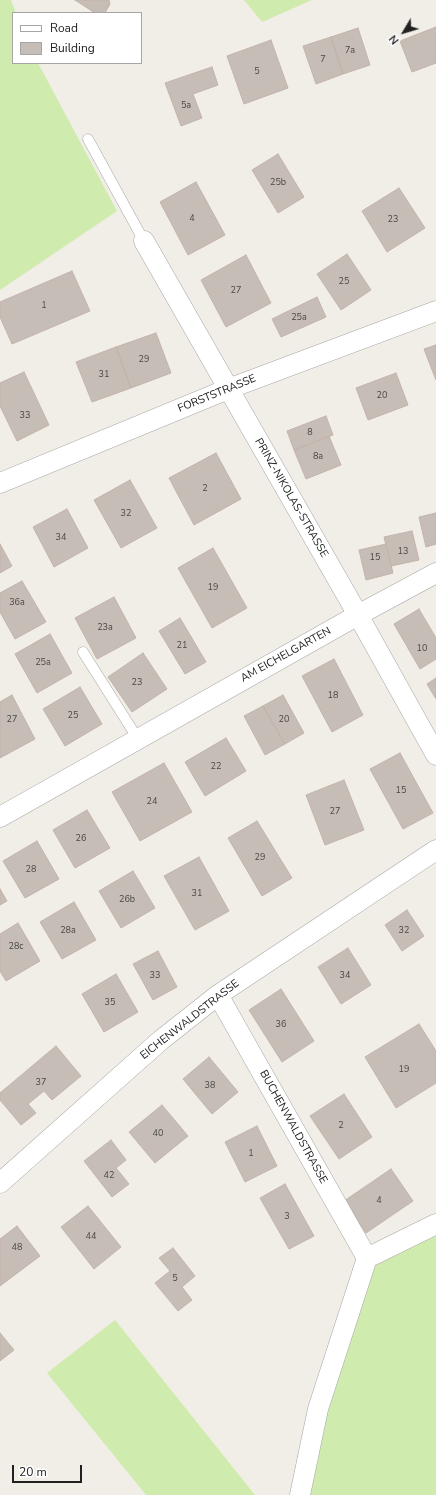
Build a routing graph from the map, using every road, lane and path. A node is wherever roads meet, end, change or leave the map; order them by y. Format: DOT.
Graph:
graph roads {
  1 [pos="88,139"];
  2 [pos="144,241"];
  3 [pos="436,311"];
  4 [pos="228,389"];
  5 [pos="0,483"];
  6 [pos="436,573"];
  7 [pos="358,615"];
  8 [pos="83,652"];
  9 [pos="138,739"];
  10 [pos="436,755"];
  11 [pos="0,817"];
  12 [pos="436,850"];
  13 [pos="218,995"];
  14 [pos="0,1183"];
  15 [pos="436,1224"];
  16 [pos="367,1258"];
  17 [pos="300,1495"];
  1 -- 2 [label="lane"];
  2 -- 4 [label="street, PRINZ-NIKOLAS-STRASSE"];
  3 -- 4 [label="street, FORSTSTRASSE"];
  4 -- 5 [label="street, FORSTSTRASSE"];
  4 -- 7 [label="street, PRINZ-NIKOLAS-STRASSE"];
  6 -- 7 [label="street, AM EICHELGARTEN"];
  7 -- 9 [label="street, AM EICHELGARTEN"];
  7 -- 10 [label="street, PRINZ-NIKOLAS-STRASSE"];
  8 -- 9 [label="lane"];
  9 -- 11 [label="street, AM EICHELGARTEN"];
  12 -- 13 [label="street, EICHENWALDSTRASSE"];
  13 -- 14 [label="street, EICHENWALDSTRASSE"];
  13 -- 16 [label="street, BUCHENWALDSTRASSE"];
  15 -- 16 [label="street"];
  16 -- 17 [label="street"];
}
